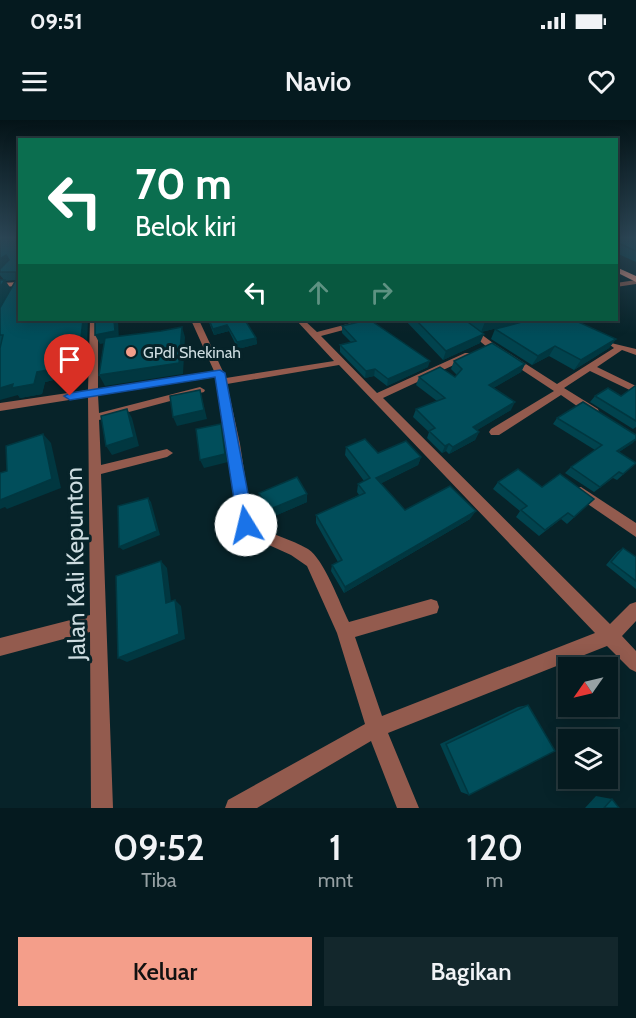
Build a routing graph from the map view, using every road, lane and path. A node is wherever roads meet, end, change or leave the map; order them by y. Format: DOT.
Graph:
graph roads {
  1 [pos="618,270"];
  2 [pos="636,280"];
  3 [pos="18,284"];
  4 [pos="621,284"];
  5 [pos="0,285"];
  6 [pos="18,286"];
  7 [pos="14,292"];
  8 [pos="94,321"];
  9 [pos="195,321"];
  10 [pos="301,321"];
  11 [pos="366,321"];
  12 [pos="460,321"];
  13 [pos="315,335"];
  14 [pos="600,338"];
  15 [pos="490,345"];
  16 [pos="620,348"];
  17 [pos="636,352"];
  18 [pos="342,362"];
  19 [pos="590,367"];
  20 [pos="221,378"];
  21 [pos="559,389"];
  22 [pos="200,390"];
  23 [pos="636,390"];
  24 [pos="93,393"];
  25 [pos="376,397"];
  26 [pos="0,408"];
  27 [pos="94,418"];
  28 [pos="607,419"];
  29 [pos="495,432"];
  30 [pos="167,453"];
  31 [pos="96,471"];
  32 [pos="570,484"];
  33 [pos="636,531"];
  34 [pos="431,608"];
  35 [pos="636,610"];
  36 [pos="99,621"];
  37 [pos="345,632"];
  38 [pos="610,636"];
  39 [pos="0,647"];
  40 [pos="636,663"];
  41 [pos="376,728"];
  42 [pos="102,808"];
  43 [pos="236,808"];
  44 [pos="408,808"];
  1 -- 2 [label="main road"];
  2 -- 4 [label="street"];
  3 -- 5 [label="main road"];
  6 -- 7 [label="street"];
  8 -- 24 [label="street, Jalan Kali Kepunton"];
  9 -- 20 [label="street"];
  10 -- 13 [label="street"];
  11 -- 13 [label="street"];
  12 -- 15 [label="street"];
  13 -- 18 [label="street"];
  14 -- 16 [label="street"];
  15 -- 21 [label="street"];
  15 -- 25 [label="street"];
  16 -- 17 [label="street"];
  16 -- 19 [label="street"];
  18 -- 20 [label="street"];
  18 -- 25 [label="street"];
  19 -- 21 [label="street"];
  19 -- 23 [label="street"];
  20 -- 24 [label="street"];
  20 -- 37 [label="street"];
  21 -- 28 [label="street"];
  21 -- 29 [label="street"];
  22 -- 27 [label="street"];
  24 -- 26 [label="street"];
  24 -- 27 [label="street, Jalan Kali Kepunton"];
  25 -- 38 [label="street"];
  27 -- 31 [label="street, Jalan Kali Kepunton"];
  30 -- 31 [label="street"];
  31 -- 36 [label="street, Jalan Kali Kepunton"];
  32 -- 33 [label="street"];
  34 -- 37 [label="street"];
  35 -- 38 [label="street"];
  36 -- 39 [label="street"];
  36 -- 42 [label="street, Jalan Kali Kepunton"];
  37 -- 41 [label="street"];
  38 -- 40 [label="street"];
  38 -- 41 [label="street"];
  41 -- 43 [label="street"];
  41 -- 44 [label="street"];
}
